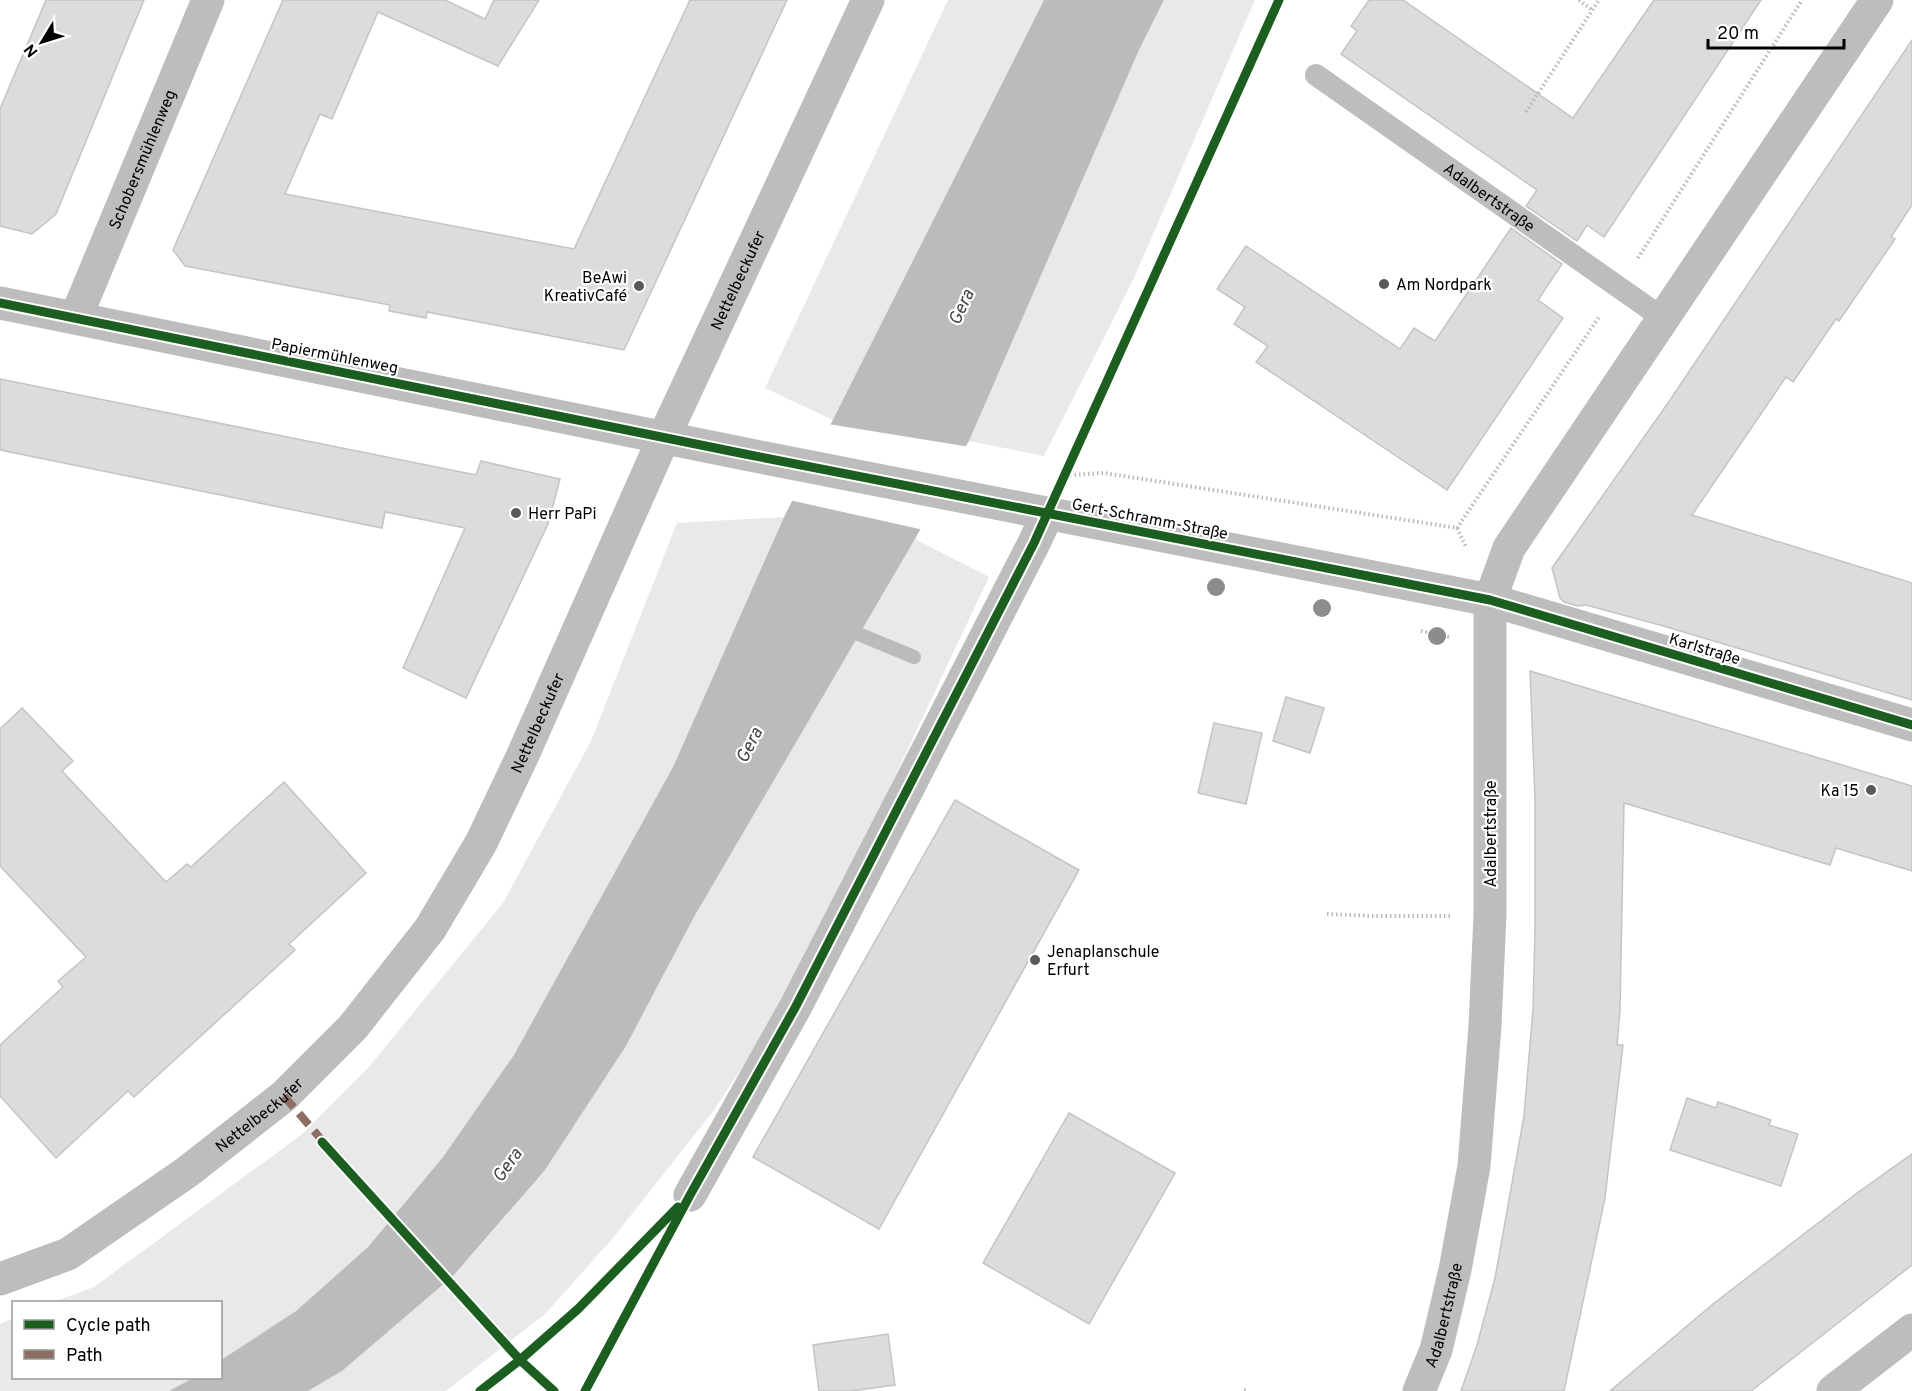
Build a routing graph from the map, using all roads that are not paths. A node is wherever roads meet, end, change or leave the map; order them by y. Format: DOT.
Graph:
graph roads {
  1 [pos="208,0"];
  2 [pos="867,0"];
  3 [pos="1877,0"];
  4 [pos="1316,75"];
  5 [pos="0,303"];
  6 [pos="76,317"];
  7 [pos="1664,319"];
  8 [pos="664,437"];
  9 [pos="1032,510"];
  10 [pos="1490,600"];
  11 [pos="1912,725"];
  12 [pos="690,1195"];
  13 [pos="0,1278"];
  14 [pos="1912,1330"];
  15 [pos="1419,1391"];
  16 [pos="1833,1391"];
  1 -- 6 [label="street, Schobersmühlenweg"];
  2 -- 8 [label="street, Nettelbeckufer"];
  3 -- 7 [label="street, Adalbertstraße"];
  4 -- 7 [label="lane, Adalbertstraße"];
  5 -- 6 [label="street, Papiermühlenweg"];
  6 -- 8 [label="street, Papiermühlenweg"];
  7 -- 10 [label="street, Adalbertstraße"];
  8 -- 9 [label="street, Gert-Schramm-Straße"];
  8 -- 13 [label="street, Nettelbeckufer"];
  9 -- 10 [label="street, Gert-Schramm-Straße"];
  9 -- 12 [label="street"];
  10 -- 11 [label="street, Karlstraße"];
  10 -- 15 [label="street, Adalbertstraße"];
  14 -- 16 [label="street"];
}
